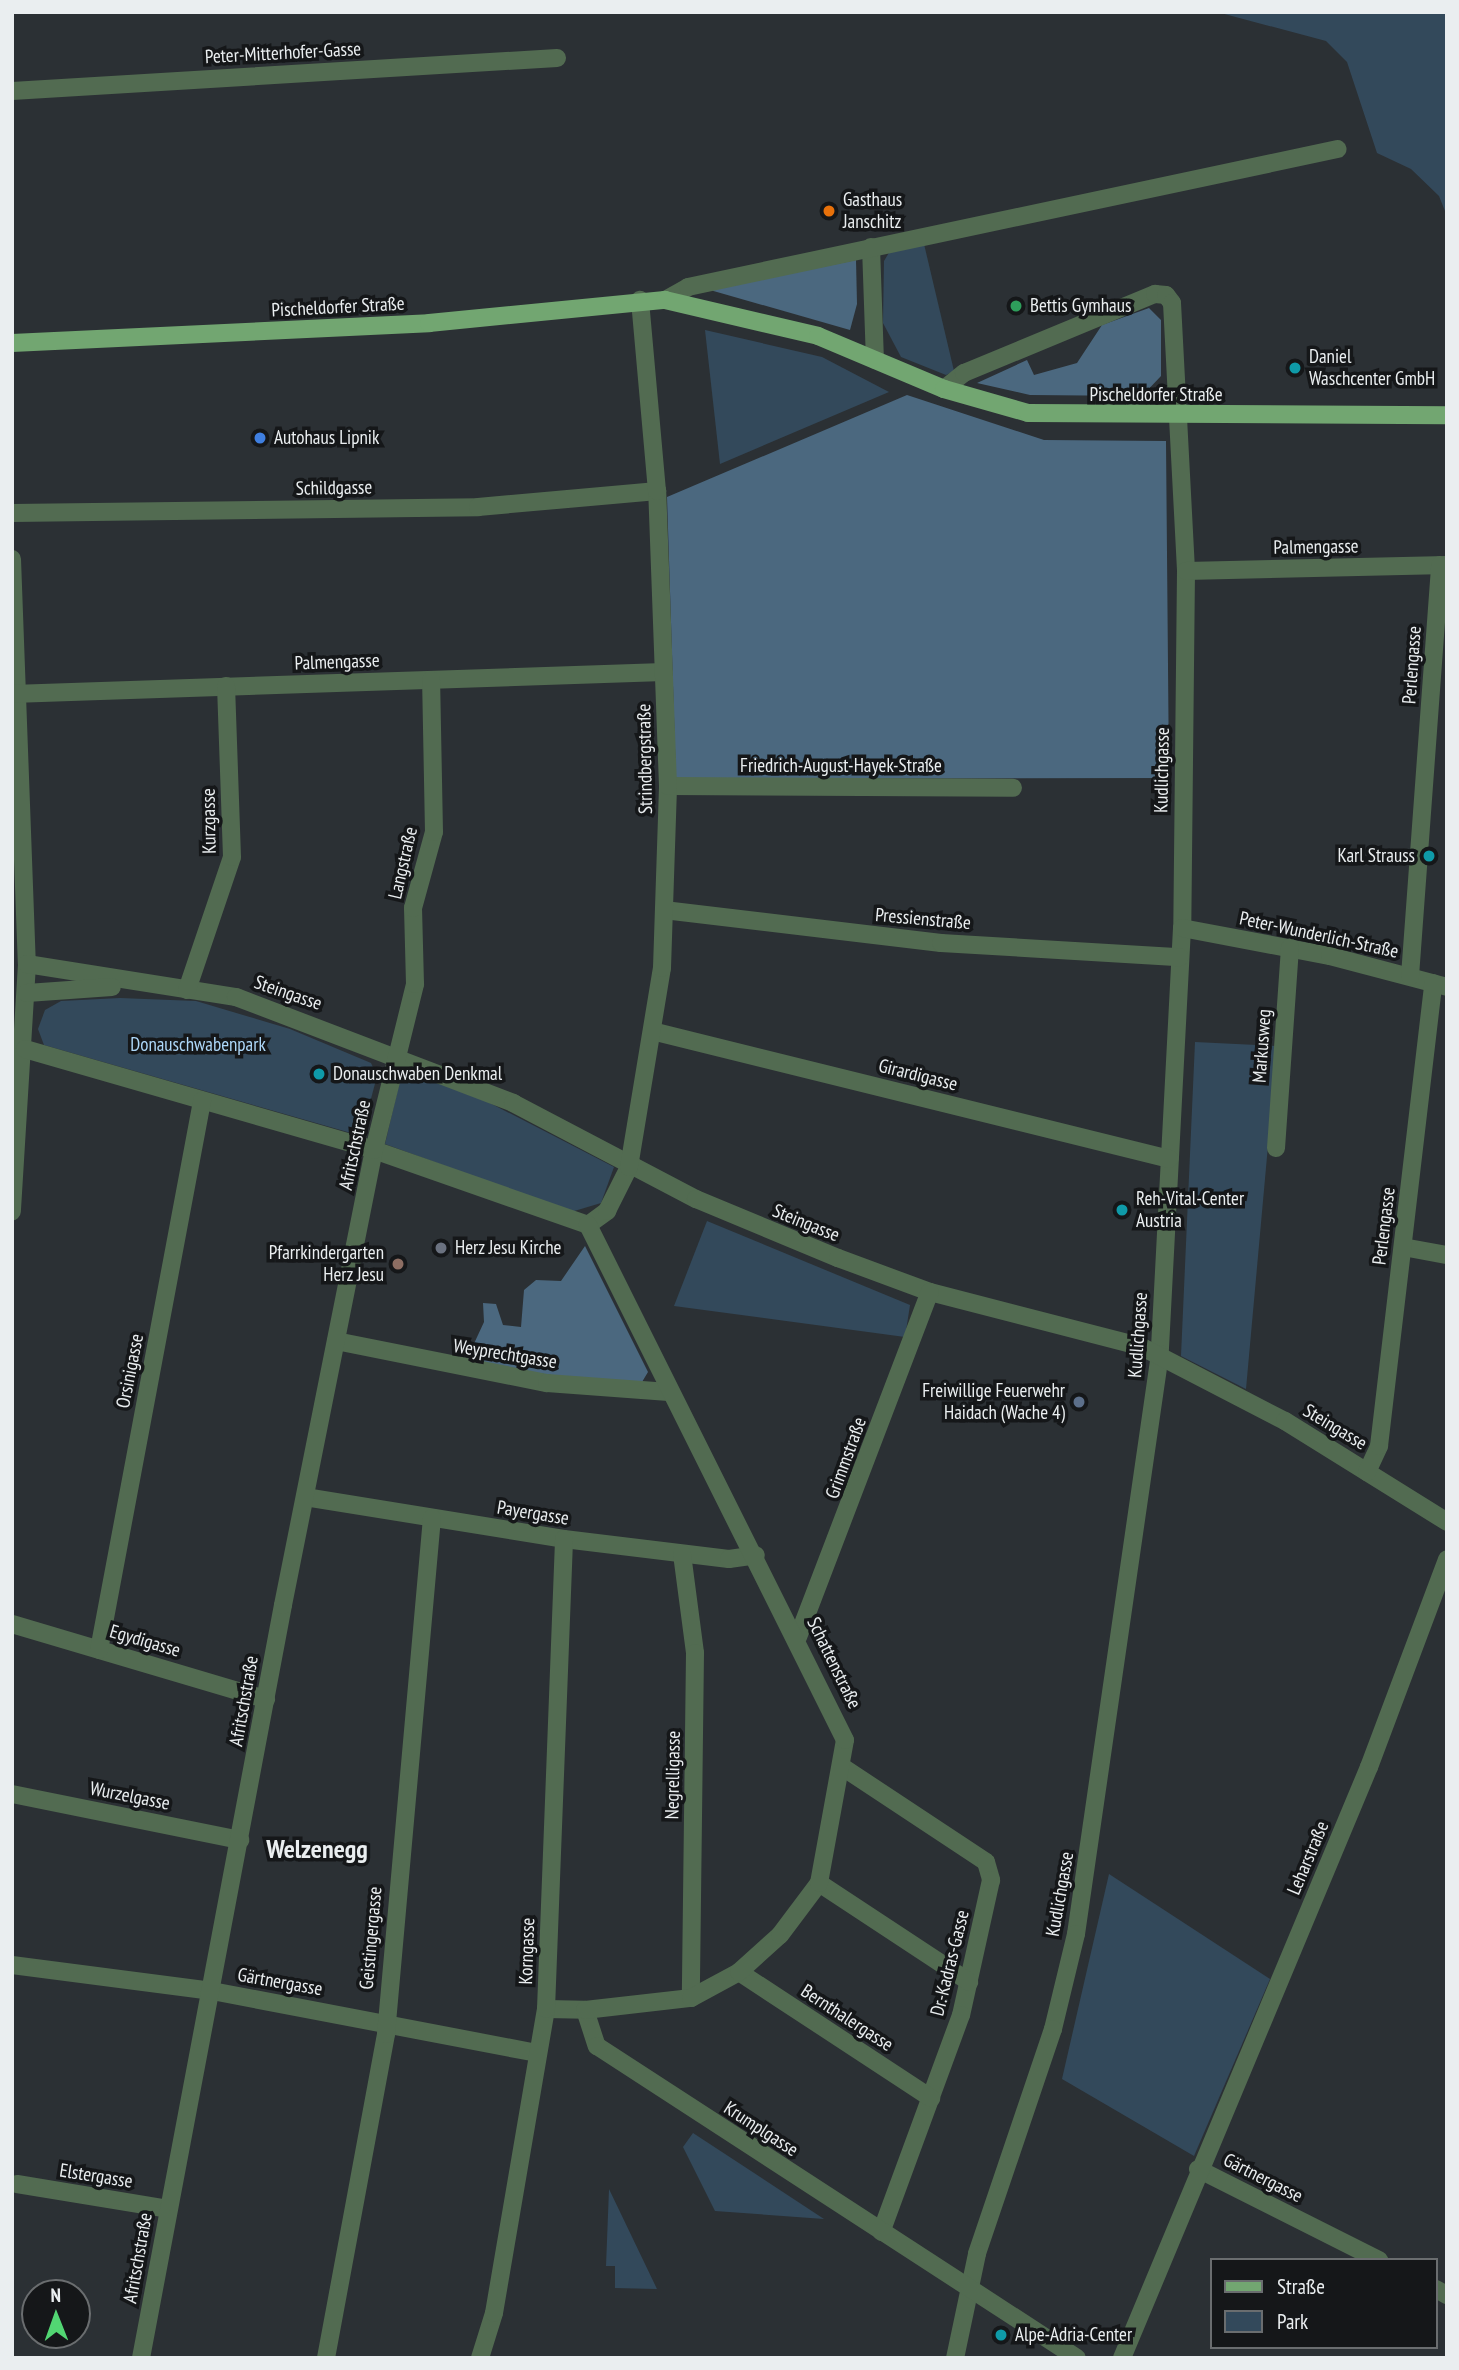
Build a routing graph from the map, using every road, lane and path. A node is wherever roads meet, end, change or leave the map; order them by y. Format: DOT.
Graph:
graph roads {
  1 [pos="557,58"];
  2 [pos="12,91"];
  3 [pos="1338,149"];
  4 [pos="872,247"];
  5 [pos="640,300"];
  6 [pos="665,300"];
  7 [pos="12,343"];
  8 [pos="875,360"];
  9 [pos="944,389"];
  10 [pos="1447,415"];
  11 [pos="1181,418"];
  12 [pos="657,491"];
  13 [pos="12,513"];
  14 [pos="12,559"];
  15 [pos="1443,565"];
  16 [pos="1186,571"];
  17 [pos="664,672"];
  18 [pos="431,680"];
  19 [pos="226,686"];
  20 [pos="15,694"];
  21 [pos="668,786"];
  22 [pos="1013,788"];
  23 [pos="664,910"];
  24 [pos="1182,928"];
  25 [pos="19,929"];
  26 [pos="1290,947"];
  27 [pos="1180,957"];
  28 [pos="27,964"];
  29 [pos="1410,976"];
  30 [pos="1440,985"];
  31 [pos="140,986"];
  32 [pos="187,990"];
  33 [pos="27,993"];
  34 [pos="656,1032"];
  35 [pos="21,1039"];
  36 [pos="397,1054"];
  37 [pos="202,1101"];
  38 [pos="1276,1148"];
  39 [pos="374,1150"];
  40 [pos="1170,1159"];
  41 [pos="629,1167"];
  42 [pos="14,1193"];
  43 [pos="12,1212"];
  44 [pos="588,1225"];
  45 [pos="1403,1247"];
  46 [pos="1447,1255"];
  47 [pos="930,1292"];
  48 [pos="336,1341"];
  49 [pos="1160,1354"];
  50 [pos="669,1392"];
  51 [pos="1367,1472"];
  52 [pos="305,1497"];
  53 [pos="432,1518"];
  54 [pos="1447,1522"];
  55 [pos="564,1539"];
  56 [pos="682,1554"];
  57 [pos="756,1555"];
  58 [pos="1447,1559"];
  59 [pos="12,1624"];
  60 [pos="798,1637"];
  61 [pos="99,1650"];
  62 [pos="266,1699"];
  63 [pos="844,1768"];
  64 [pos="12,1794"];
  65 [pos="240,1840"];
  66 [pos="819,1882"];
  67 [pos="12,1965"];
  68 [pos="739,1972"];
  69 [pos="969,1982"];
  70 [pos="212,1991"];
  71 [pos="691,1998"];
  72 [pos="546,2009"];
  73 [pos="585,2010"];
  74 [pos="385,2022"];
  75 [pos="537,2053"];
  76 [pos="932,2098"];
  77 [pos="1198,2169"];
  78 [pos="17,2184"];
  79 [pos="168,2209"];
  80 [pos="881,2232"];
  81 [pos="1375,2258"];
  82 [pos="970,2287"];
  83 [pos="142,2358"];
  84 [pos="326,2358"];
  85 [pos="480,2358"];
  86 [pos="955,2358"];
  87 [pos="1077,2358"];
  88 [pos="1122,2358"];
  1 -- 2 [label="street, Peter-Mitterhofer-Gasse"];
  3 -- 4 [label="street, Pischeldorfer Straße"];
  4 -- 6 [label="street, Pischeldorfer Straße"];
  4 -- 8 [label="street"];
  5 -- 6 [label="main road, Pischeldorfer Straße"];
  5 -- 7 [label="main road, Pischeldorfer Straße"];
  5 -- 12 [label="street, Strindbergstraße"];
  6 -- 8 [label="main road, Pischeldorfer Straße"];
  8 -- 9 [label="main road, Pischeldorfer Straße"];
  9 -- 11 [label="main road, Pischeldorfer Straße"];
  9 -- 11 [label="street, Kudlichgasse"];
  10 -- 11 [label="main road, Pischeldorfer Straße"];
  11 -- 16 [label="street, Kudlichgasse"];
  12 -- 13 [label="street, Schildgasse"];
  12 -- 17 [label="street, Strindbergstraße"];
  14 -- 20 [label="street"];
  15 -- 16 [label="street, Palmengasse"];
  15 -- 29 [label="street, Perlengasse"];
  16 -- 24 [label="street, Kudlichgasse"];
  17 -- 18 [label="street, Palmengasse"];
  17 -- 21 [label="street, Strindbergstraße"];
  18 -- 19 [label="street, Palmengasse"];
  18 -- 36 [label="street, Langstraße"];
  19 -- 20 [label="street, Palmengasse"];
  19 -- 32 [label="street, Kurzgasse"];
  20 -- 25 [label="street"];
  21 -- 22 [label="street, Friedrich-August-Hayek-Straße"];
  21 -- 23 [label="street, Strindbergstraße"];
  23 -- 27 [label="street, Pressienstraße"];
  23 -- 34 [label="street, Strindbergstraße"];
  24 -- 26 [label="street, Peter-Wunderlich-Straße"];
  24 -- 27 [label="street, Kudlichgasse"];
  25 -- 28 [label="street"];
  26 -- 29 [label="street, Peter-Wunderlich-Straße"];
  26 -- 38 [label="street, Markusweg"];
  27 -- 40 [label="street, Kudlichgasse"];
  28 -- 31 [label="street, Steingasse"];
  28 -- 33 [label="street"];
  29 -- 30 [label="street, Peter-Wunderlich-Straße"];
  30 -- 45 [label="street, Perlengasse"];
  31 -- 32 [label="street, Steingasse"];
  31 -- 33 [label="street, Steingasse"];
  32 -- 36 [label="street, Steingasse"];
  33 -- 35 [label="street"];
  34 -- 40 [label="street, Girardigasse"];
  34 -- 41 [label="street, Strindbergstraße"];
  35 -- 37 [label="street"];
  35 -- 42 [label="street"];
  36 -- 39 [label="street, Afritschstraße"];
  36 -- 41 [label="street, Steingasse"];
  37 -- 39 [label="street"];
  37 -- 61 [label="street, Orsinigasse"];
  39 -- 44 [label="street"];
  39 -- 48 [label="street, Afritschstraße"];
  40 -- 49 [label="street, Kudlichgasse"];
  41 -- 44 [label="street, Strindbergstraße"];
  41 -- 47 [label="street, Steingasse"];
  42 -- 43 [label="street"];
  44 -- 50 [label="street, Schattenstraße"];
  45 -- 46 [label="street"];
  45 -- 51 [label="street, Perlengasse"];
  47 -- 49 [label="street, Steingasse"];
  47 -- 60 [label="street, Grimmstraße"];
  48 -- 50 [label="street, Weyprechtgasse"];
  48 -- 52 [label="street, Afritschstraße"];
  49 -- 51 [label="street, Steingasse"];
  49 -- 82 [label="street, Kudlichgasse"];
  50 -- 57 [label="street, Schattenstraße"];
  51 -- 54 [label="street, Steingasse"];
  52 -- 53 [label="street, Payergasse"];
  52 -- 62 [label="street, Afritschstraße"];
  53 -- 55 [label="street, Payergasse"];
  53 -- 74 [label="street, Geistingergasse"];
  55 -- 56 [label="street, Payergasse"];
  55 -- 72 [label="street, Korngasse"];
  56 -- 57 [label="street, Payergasse"];
  56 -- 71 [label="street, Negrelligasse"];
  57 -- 60 [label="street, Schattenstraße"];
  58 -- 77 [label="street, Leharstraße"];
  59 -- 61 [label="street, Egydigasse"];
  60 -- 63 [label="street, Schattenstraße"];
  61 -- 62 [label="street, Egydigasse"];
  62 -- 65 [label="street, Afritschstraße"];
  63 -- 66 [label="street, Schattenstraße"];
  63 -- 69 [label="street, Dr.-Kadras-Gasse"];
  64 -- 65 [label="street, Wurzelgasse"];
  65 -- 70 [label="street, Afritschstraße"];
  66 -- 68 [label="street, Schattenstraße"];
  66 -- 69 [label="street"];
  67 -- 70 [label="street, Gärtnergasse"];
  68 -- 71 [label="street, Schattenstraße"];
  68 -- 76 [label="street, Bernthalergasse"];
  69 -- 76 [label="street, Dr.-Kadras-Gasse"];
  70 -- 74 [label="street, Gärtnergasse"];
  70 -- 79 [label="street, Afritschstraße"];
  71 -- 73 [label="street, Schattenstraße"];
  72 -- 73 [label="street"];
  72 -- 75 [label="street, Korngasse"];
  73 -- 80 [label="street, Krumplgasse"];
  74 -- 75 [label="street, Gärtnergasse"];
  74 -- 84 [label="street, Geistingergasse"];
  75 -- 85 [label="street, Korngasse"];
  76 -- 80 [label="street, Dr.-Kadras-Gasse"];
  77 -- 81 [label="street, Gärtnergasse"];
  77 -- 88 [label="street, Gärtnergasse"];
  78 -- 79 [label="street, Elstergasse"];
  79 -- 83 [label="street, Afritschstraße"];
  80 -- 82 [label="street, Krumplgasse"];
  82 -- 86 [label="street, Kudlichgasse"];
  82 -- 87 [label="street"];
}
